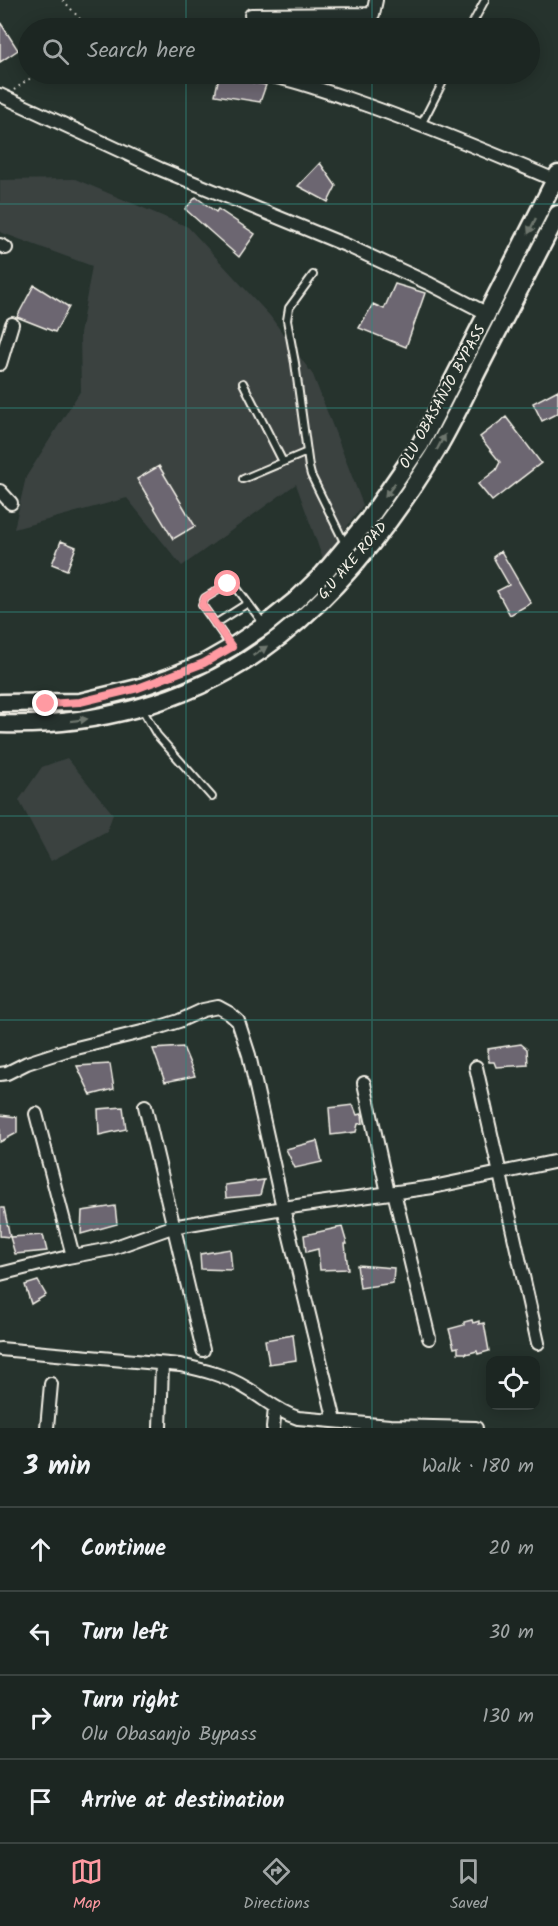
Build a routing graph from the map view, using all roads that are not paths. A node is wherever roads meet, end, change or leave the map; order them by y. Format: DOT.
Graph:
graph roads {
  1 [pos="376,0"];
  2 [pos="485,0"];
  3 [pos="251,15"];
  4 [pos="475,18"];
  5 [pos="298,84"];
  6 [pos="442,84"];
  7 [pos="2,96"];
  8 [pos="421,125"];
  9 [pos="556,177"];
  10 [pos="558,214"];
  11 [pos="313,275"];
  12 [pos="488,314"];
  13 [pos="12,324"];
  14 [pos="0,364"];
  15 [pos="243,383"];
  16 [pos="307,452"];
  17 [pos="283,462"];
  18 [pos="243,479"];
  19 [pos="0,491"];
  20 [pos="11,503"];
  21 [pos="347,548"];
  22 [pos="248,603"];
  23 [pos="215,624"];
  24 [pos="265,625"];
  25 [pos="232,647"];
  26 [pos="0,703"];
  27 [pos="141,707"];
  28 [pos="0,724"];
  29 [pos="212,796"];
  30 [pos="476,1068"];
  31 [pos="0,1074"];
  32 [pos="364,1083"];
  33 [pos="145,1106"];
  34 [pos="36,1114"];
  35 [pos="558,1161"];
  36 [pos="499,1174"];
  37 [pos="391,1193"];
  38 [pos="283,1208"];
  39 [pos="172,1227"];
  40 [pos="73,1256"];
  41 [pos="0,1274"];
  42 [pos="429,1338"];
  43 [pos="538,1342"];
  44 [pos="0,1349"];
  45 [pos="203,1350"];
  46 [pos="162,1364"];
  47 [pos="51,1384"];
  48 [pos="274,1408"];
  49 [pos="335,1421"];
  50 [pos="47,1428"];
  51 [pos="160,1428"];
  52 [pos="273,1428"];
  53 [pos="476,1428"];
  1 -- 3 [label="street"];
  2 -- 4 [label="lane"];
  5 -- 8 [label="street"];
  6 -- 8 [label="lane"];
  7 -- 12 [label="street"];
  8 -- 9 [label="street"];
  9 -- 12 [label="main road, OLU OBASANJO BYPASS, one-way"];
  27 -- 10 [label="main road, G.U AKE ROAD, one-way"];
  11 -- 16 [label="lane"];
  12 -- 21 [label="main road, OLU OBASANJO BYPASS, one-way"];
  13 -- 14 [label="street"];
  15 -- 17 [label="lane"];
  16 -- 17 [label="lane"];
  16 -- 21 [label="lane"];
  17 -- 18 [label="lane"];
  19 -- 20 [label="street"];
  21 -- 24 [label="main road, OLU OBASANJO BYPASS"];
  22 -- 23 [label="lane"];
  22 -- 23 [label="lane"];
  22 -- 24 [label="lane"];
  23 -- 25 [label="lane"];
  24 -- 25 [label="main road, OLU OBASANJO BYPASS"];
  25 -- 26 [label="main road, OLU OBASANJO BYPASS"];
  28 -- 27 [label="main road, G.U AKE ROAD, one-way"];
  27 -- 29 [label="lane"];
  30 -- 36 [label="street"];
  31 -- 38 [label="street"];
  32 -- 37 [label="street"];
  33 -- 39 [label="street"];
  34 -- 40 [label="street"];
  35 -- 36 [label="street"];
  36 -- 37 [label="street"];
  36 -- 43 [label="street"];
  37 -- 38 [label="street"];
  37 -- 42 [label="street"];
  38 -- 39 [label="street"];
  38 -- 49 [label="street"];
  39 -- 40 [label="street"];
  39 -- 45 [label="street"];
  40 -- 41 [label="street"];
  44 -- 46 [label="street"];
  46 -- 48 [label="street"];
  46 -- 51 [label="street"];
  47 -- 50 [label="street"];
  48 -- 49 [label="street"];
  48 -- 52 [label="street"];
  49 -- 53 [label="street"];
}
